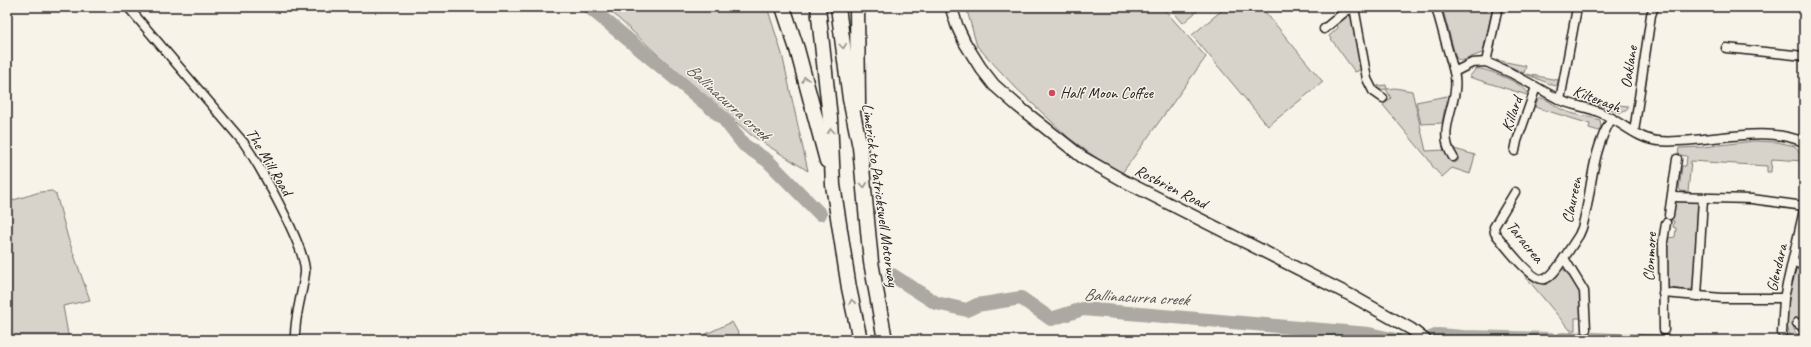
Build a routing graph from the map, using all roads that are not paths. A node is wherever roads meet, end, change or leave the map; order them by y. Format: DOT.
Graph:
graph roads {
  1 [pos="128,7"];
  2 [pos="783,7"];
  3 [pos="818,7"];
  4 [pos="838,7"];
  5 [pos="857,7"];
  6 [pos="951,7"];
  7 [pos="1354,7"];
  8 [pos="1436,7"];
  9 [pos="1498,7"];
  10 [pos="1654,7"];
  11 [pos="1577,8"];
  12 [pos="1324,29"];
  13 [pos="1726,48"];
  14 [pos="1804,56"];
  15 [pos="1486,62"];
  16 [pos="1454,72"];
  17 [pos="1536,86"];
  18 [pos="1383,98"];
  19 [pos="1560,100"];
  20 [pos="1612,118"];
  21 [pos="1634,132"];
  22 [pos="1804,142"];
  23 [pos="860,147"];
  24 [pos="1515,151"];
  25 [pos="1453,157"];
  26 [pos="1677,159"];
  27 [pos="833,185"];
  28 [pos="1515,192"];
  29 [pos="1672,197"];
  30 [pos="1703,199"];
  31 [pos="1804,206"];
  32 [pos="1804,210"];
  33 [pos="1564,258"];
  34 [pos="1793,261"];
  35 [pos="1804,266"];
  36 [pos="1663,293"];
  37 [pos="1697,296"];
  38 [pos="1784,298"];
  39 [pos="1797,323"];
  40 [pos="1804,328"];
  41 [pos="1586,329"];
  42 [pos="1664,330"];
  43 [pos="1782,333"];
  44 [pos="1804,336"];
  45 [pos="1423,338"];
  46 [pos="295,340"];
  47 [pos="860,340"];
  48 [pos="885,340"];
  49 [pos="1801,340"];
  1 -- 46 [label="street, The Mill Road"];
  27 -- 2 [label="highway, one-way"];
  27 -- 3 [label="highway, one-way"];
  4 -- 23 [label="highway, Limerick to Patrickswell Motorway, one-way"];
  5 -- 23 [label="highway"];
  6 -- 45 [label="street, Rosbrien Road"];
  7 -- 12 [label="street"];
  7 -- 18 [label="street"];
  8 -- 16 [label="street"];
  9 -- 15 [label="street"];
  10 -- 21 [label="street, Oaklane"];
  11 -- 19 [label="street"];
  13 -- 14 [label="street"];
  15 -- 16 [label="street"];
  15 -- 17 [label="street, Kilteragh"];
  16 -- 25 [label="street"];
  17 -- 19 [label="street, Kilteragh"];
  17 -- 24 [label="street, Killard"];
  19 -- 20 [label="street, Kilteragh"];
  20 -- 21 [label="street, Kilteragh"];
  20 -- 33 [label="street, Claureen"];
  21 -- 22 [label="street, Kilteragh"];
  23 -- 48 [label="highway, Limerick to Patrickswell Motorway, one-way"];
  26 -- 29 [label="street"];
  47 -- 27 [label="highway, one-way"];
  28 -- 33 [label="street, Taracrea"];
  29 -- 30 [label="street"];
  29 -- 36 [label="street, Clonmore"];
  30 -- 31 [label="street"];
  30 -- 37 [label="street"];
  32 -- 34 [label="street, Glendara"];
  33 -- 41 [label="street"];
  34 -- 35 [label="street"];
  34 -- 38 [label="street, Glendara"];
  36 -- 37 [label="street, Clonmore"];
  36 -- 42 [label="street, Clonmore"];
  37 -- 38 [label="street, Clonmore"];
  38 -- 43 [label="street, Glendara"];
  39 -- 40 [label="street"];
  44 -- 49 [label="street"];
}
